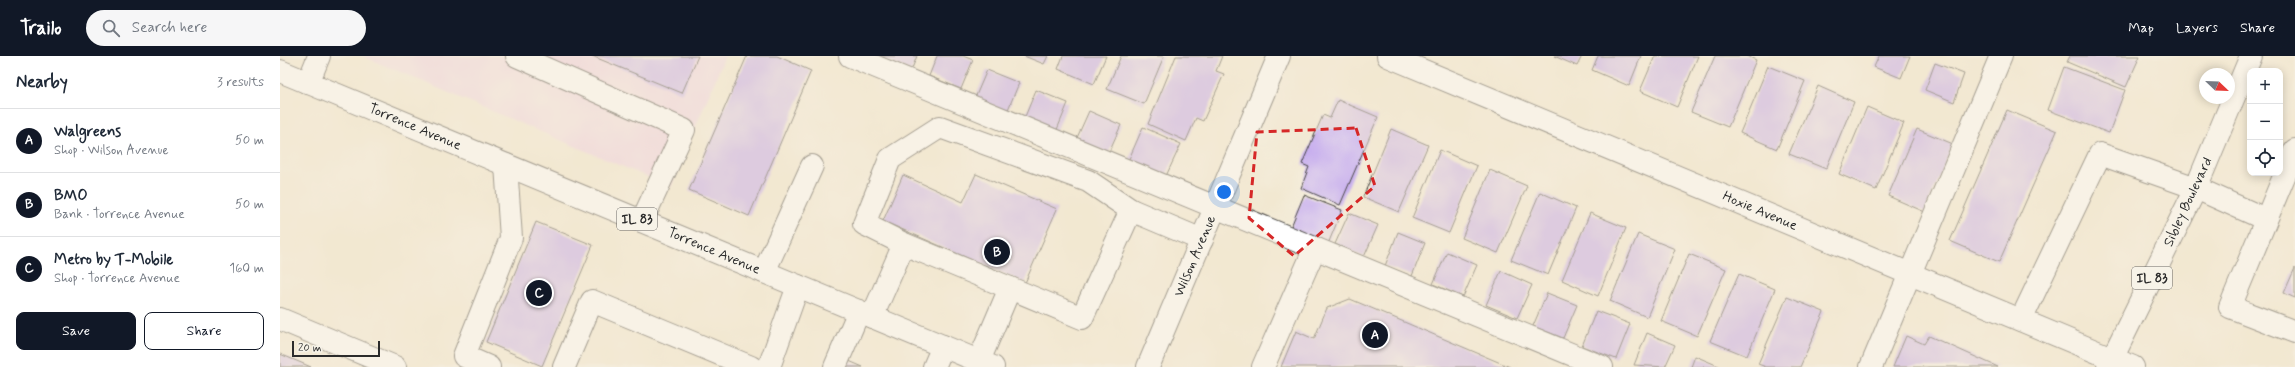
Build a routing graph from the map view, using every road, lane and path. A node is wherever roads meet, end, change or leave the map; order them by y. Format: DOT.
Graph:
graph roads {
  1 [pos="320,56"];
  2 [pos="517,56"];
  3 [pos="850,56"];
  4 [pos="1279,56"];
  5 [pos="1388,56"];
  6 [pos="2251,56"];
  7 [pos="1997,57"];
  8 [pos="280,71"];
  9 [pos="308,83"];
  10 [pos="2295,150"];
  11 [pos="506,165"];
  12 [pos="812,166"];
  13 [pos="2196,188"];
  14 [pos="1216,206"];
  15 [pos="1131,210"];
  16 [pos="2265,219"];
  17 [pos="642,221"];
  18 [pos="1202,240"];
  19 [pos="904,244"];
  20 [pos="1315,248"];
  21 [pos="764,272"];
  22 [pos="1910,274"];
  23 [pos="798,286"];
  24 [pos="1010,288"];
  25 [pos="865,314"];
  26 [pos="280,319"];
  27 [pos="2021,320"];
  28 [pos="2295,332"];
  29 [pos="943,346"];
  30 [pos="2111,363"];
  31 [pos="986,364"];
  32 [pos="393,367"];
  33 [pos="489,367"];
  34 [pos="564,367"];
  35 [pos="751,367"];
  36 [pos="769,367"];
  37 [pos="835,367"];
  38 [pos="934,367"];
  39 [pos="1148,367"];
  40 [pos="1262,367"];
  41 [pos="1602,367"];
  42 [pos="1871,367"];
  43 [pos="2133,367"];
  1 -- 9 [label="street"];
  2 -- 17 [label="street"];
  3 -- 14 [label="street"];
  4 -- 14 [label="street, Wilson Avenue"];
  5 -- 22 [label="street, Hoxie Avenue"];
  6 -- 13 [label="street, Sibley Boulevard / IL 83"];
  7 -- 22 [label="street"];
  8 -- 9 [label="street, Torrence Avenue / IL 83"];
  9 -- 11 [label="street, Torrence Avenue / IL 83"];
  10 -- 16 [label="street"];
  11 -- 17 [label="street, Torrence Avenue / IL 83"];
  11 -- 33 [label="street"];
  12 -- 21 [label="street"];
  13 -- 16 [label="street"];
  13 -- 27 [label="street"];
  13 -- 30 [label="street, Sibley Boulevard / IL 83"];
  14 -- 18 [label="street, Wilson Avenue"];
  14 -- 20 [label="street"];
  15 -- 18 [label="street"];
  15 -- 19 [label="street"];
  15 -- 24 [label="street"];
  16 -- 28 [label="street"];
  17 -- 21 [label="street, Torrence Avenue / IL 83"];
  18 -- 39 [label="street, Wilson Avenue"];
  19 -- 24 [label="street"];
  19 -- 25 [label="street"];
  20 -- 40 [label="street"];
  20 -- 41 [label="street"];
  21 -- 23 [label="street, Torrence Avenue / IL 83"];
  22 -- 27 [label="street, Hoxie Avenue"];
  22 -- 42 [label="street"];
  23 -- 25 [label="street, Torrence Avenue / IL 83"];
  23 -- 36 [label="street"];
  24 -- 31 [label="street"];
  25 -- 29 [label="street, Torrence Avenue / IL 83"];
  25 -- 37 [label="street"];
  26 -- 32 [label="street"];
  27 -- 30 [label="street, Hoxie Avenue"];
  29 -- 31 [label="street, Torrence Avenue / IL 83"];
  29 -- 38 [label="street"];
  30 -- 43 [label="street, Hoxie Avenue"];
  34 -- 35 [label="street"];
}
